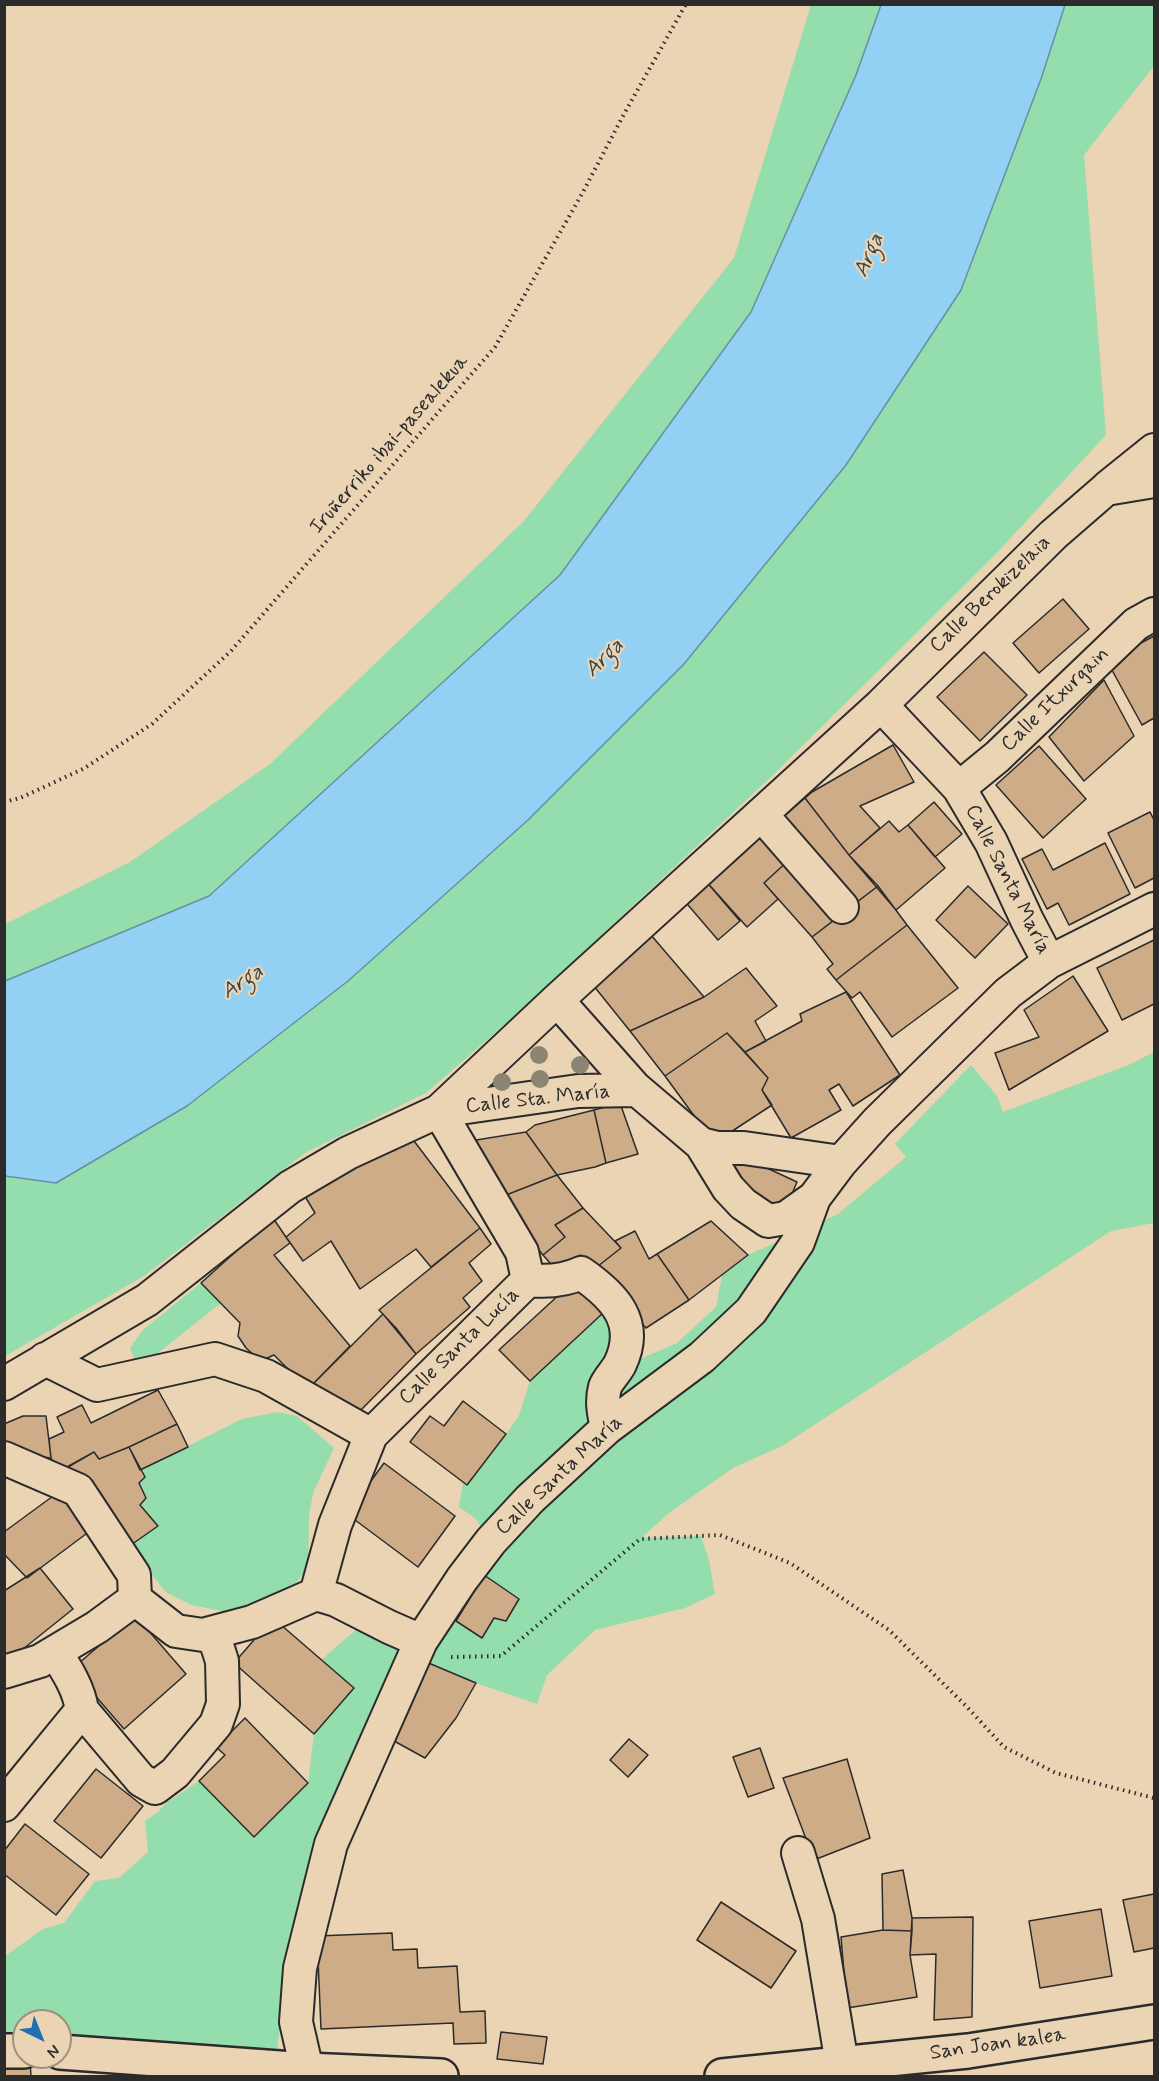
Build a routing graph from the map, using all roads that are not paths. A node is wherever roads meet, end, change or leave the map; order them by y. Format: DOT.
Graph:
graph roads {
  1 [pos="1155,450"];
  2 [pos="1155,481"];
  3 [pos="1106,489"];
  4 [pos="1155,614"];
  5 [pos="881,705"];
  6 [pos="959,788"];
  7 [pos="761,814"];
  8 [pos="842,907"];
  9 [pos="1155,909"];
  10 [pos="1049,962"];
  11 [pos="557,1000"];
  12 [pos="638,1090"];
  13 [pos="439,1111"];
  14 [pos="701,1144"];
  15 [pos="841,1162"];
  16 [pos="814,1198"];
  17 [pos="528,1280"];
  18 [pos="45,1359"];
  19 [pos="4,1384"];
  20 [pos="606,1428"];
  21 [pos="371,1435"];
  22 [pos="4,1458"];
  23 [pos="316,1594"];
  24 [pos="135,1599"];
  25 [pos="213,1633"];
  26 [pos="421,1641"];
  27 [pos="55,1652"];
  28 [pos="4,1672"];
  29 [pos="82,1710"];
  30 [pos="9,1790"];
  31 [pos="798,1853"];
  32 [pos="1155,2022"];
  33 [pos="72,2053"];
  34 [pos="842,2064"];
  35 [pos="308,2073"];
  36 [pos="441,2076"];
  37 [pos="722,2076"];
  1 -- 3 [label="street, Calle Berokizelaia"];
  2 -- 3 [label="street"];
  3 -- 5 [label="street, Calle Berokizelaia"];
  4 -- 6 [label="street, Calle Itxurgain"];
  5 -- 6 [label="street, Calle Santa María"];
  5 -- 7 [label="street"];
  6 -- 10 [label="street, Calle Santa María"];
  7 -- 8 [label="street"];
  7 -- 11 [label="street"];
  9 -- 10 [label="street"];
  10 -- 15 [label="street, Calle Santa María"];
  11 -- 12 [label="street, Calle Santa María"];
  11 -- 13 [label="street"];
  12 -- 13 [label="street, Calle Sta. María"];
  12 -- 14 [label="street, Calle Santa María"];
  13 -- 17 [label="street"];
  13 -- 18 [label="street"];
  14 -- 15 [label="street"];
  14 -- 16 [label="street, Calle Santa María"];
  15 -- 16 [label="street, Calle Santa María"];
  16 -- 20 [label="street, Calle Santa María"];
  17 -- 20 [label="street, Calle Santa Lucía"];
  17 -- 21 [label="street, Calle Santa Lucía"];
  18 -- 19 [label="street"];
  18 -- 21 [label="street"];
  20 -- 26 [label="street, Calle Santa María"];
  21 -- 23 [label="street, Calle Santa Lucía"];
  22 -- 24 [label="street"];
  23 -- 25 [label="street"];
  23 -- 26 [label="street"];
  24 -- 25 [label="street"];
  24 -- 27 [label="street"];
  25 -- 29 [label="street"];
  26 -- 35 [label="street, Calle Santa María"];
  27 -- 28 [label="street"];
  27 -- 29 [label="street"];
  29 -- 30 [label="street"];
  31 -- 34 [label="street"];
  32 -- 34 [label="street, San Joan kalea"];
  33 -- 35 [label="street"];
  34 -- 37 [label="street, San Joan kalea"];
  35 -- 36 [label="street"];
}
